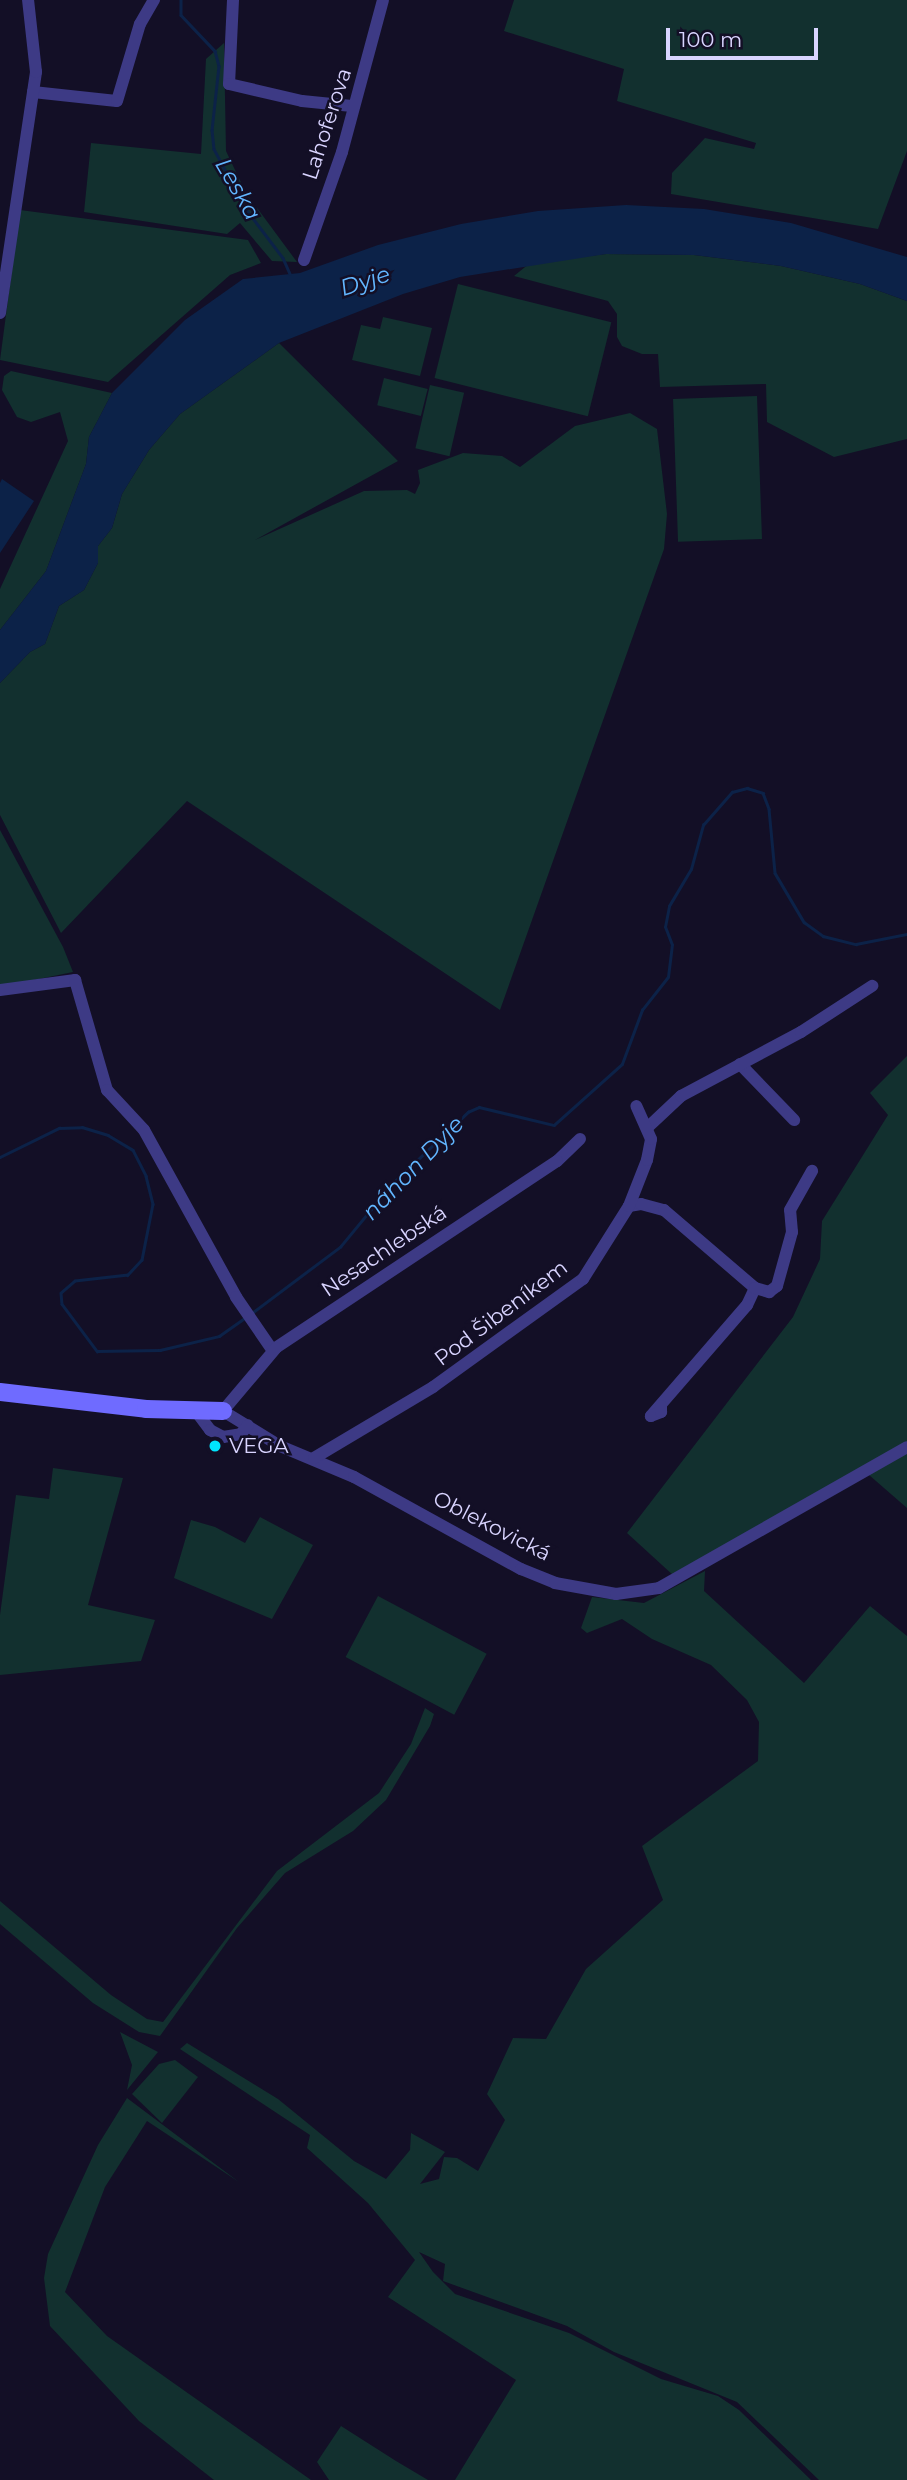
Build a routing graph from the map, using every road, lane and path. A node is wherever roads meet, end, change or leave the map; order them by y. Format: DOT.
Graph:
graph roads {
  1 [pos="28,0"];
  2 [pos="233,0"];
  3 [pos="383,0"];
  4 [pos="150,1"];
  5 [pos="33,92"];
  6 [pos="352,106"];
  7 [pos="304,260"];
  8 [pos="0,313"];
  9 [pos="872,986"];
  10 [pos="0,990"];
  11 [pos="740,1064"];
  12 [pos="636,1106"];
  13 [pos="794,1120"];
  14 [pos="647,1128"];
  15 [pos="580,1139"];
  16 [pos="812,1171"];
  17 [pos="629,1206"];
  18 [pos="755,1288"];
  19 [pos="273,1351"];
  20 [pos="0,1392"];
  21 [pos="661,1406"];
  22 [pos="195,1410"];
  23 [pos="223,1411"];
  24 [pos="248,1426"];
  25 [pos="907,1447"];
  26 [pos="314,1458"];
  1 -- 5 [label="street"];
  2 -- 6 [label="street"];
  3 -- 6 [label="street, Lahoferova"];
  4 -- 5 [label="street"];
  5 -- 8 [label="street"];
  6 -- 7 [label="street, Lahoferova"];
  9 -- 11 [label="street"];
  10 -- 19 [label="street"];
  11 -- 13 [label="street"];
  11 -- 14 [label="street"];
  12 -- 14 [label="street, Pod Šibeníkem"];
  14 -- 17 [label="street, Pod Šibeníkem"];
  15 -- 19 [label="street, Nesachlebská"];
  16 -- 18 [label="street"];
  17 -- 18 [label="street"];
  17 -- 26 [label="street, Pod Šibeníkem"];
  18 -- 21 [label="street"];
  19 -- 23 [label="street, Nesachlebská"];
  20 -- 22 [label="street, Oblekovická"];
  22 -- 23 [label="street, Oblekovická"];
  22 -- 24 [label="street"];
  23 -- 24 [label="street, Oblekovická"];
  24 -- 26 [label="street, Oblekovická"];
  25 -- 26 [label="street, Oblekovická"];
}
